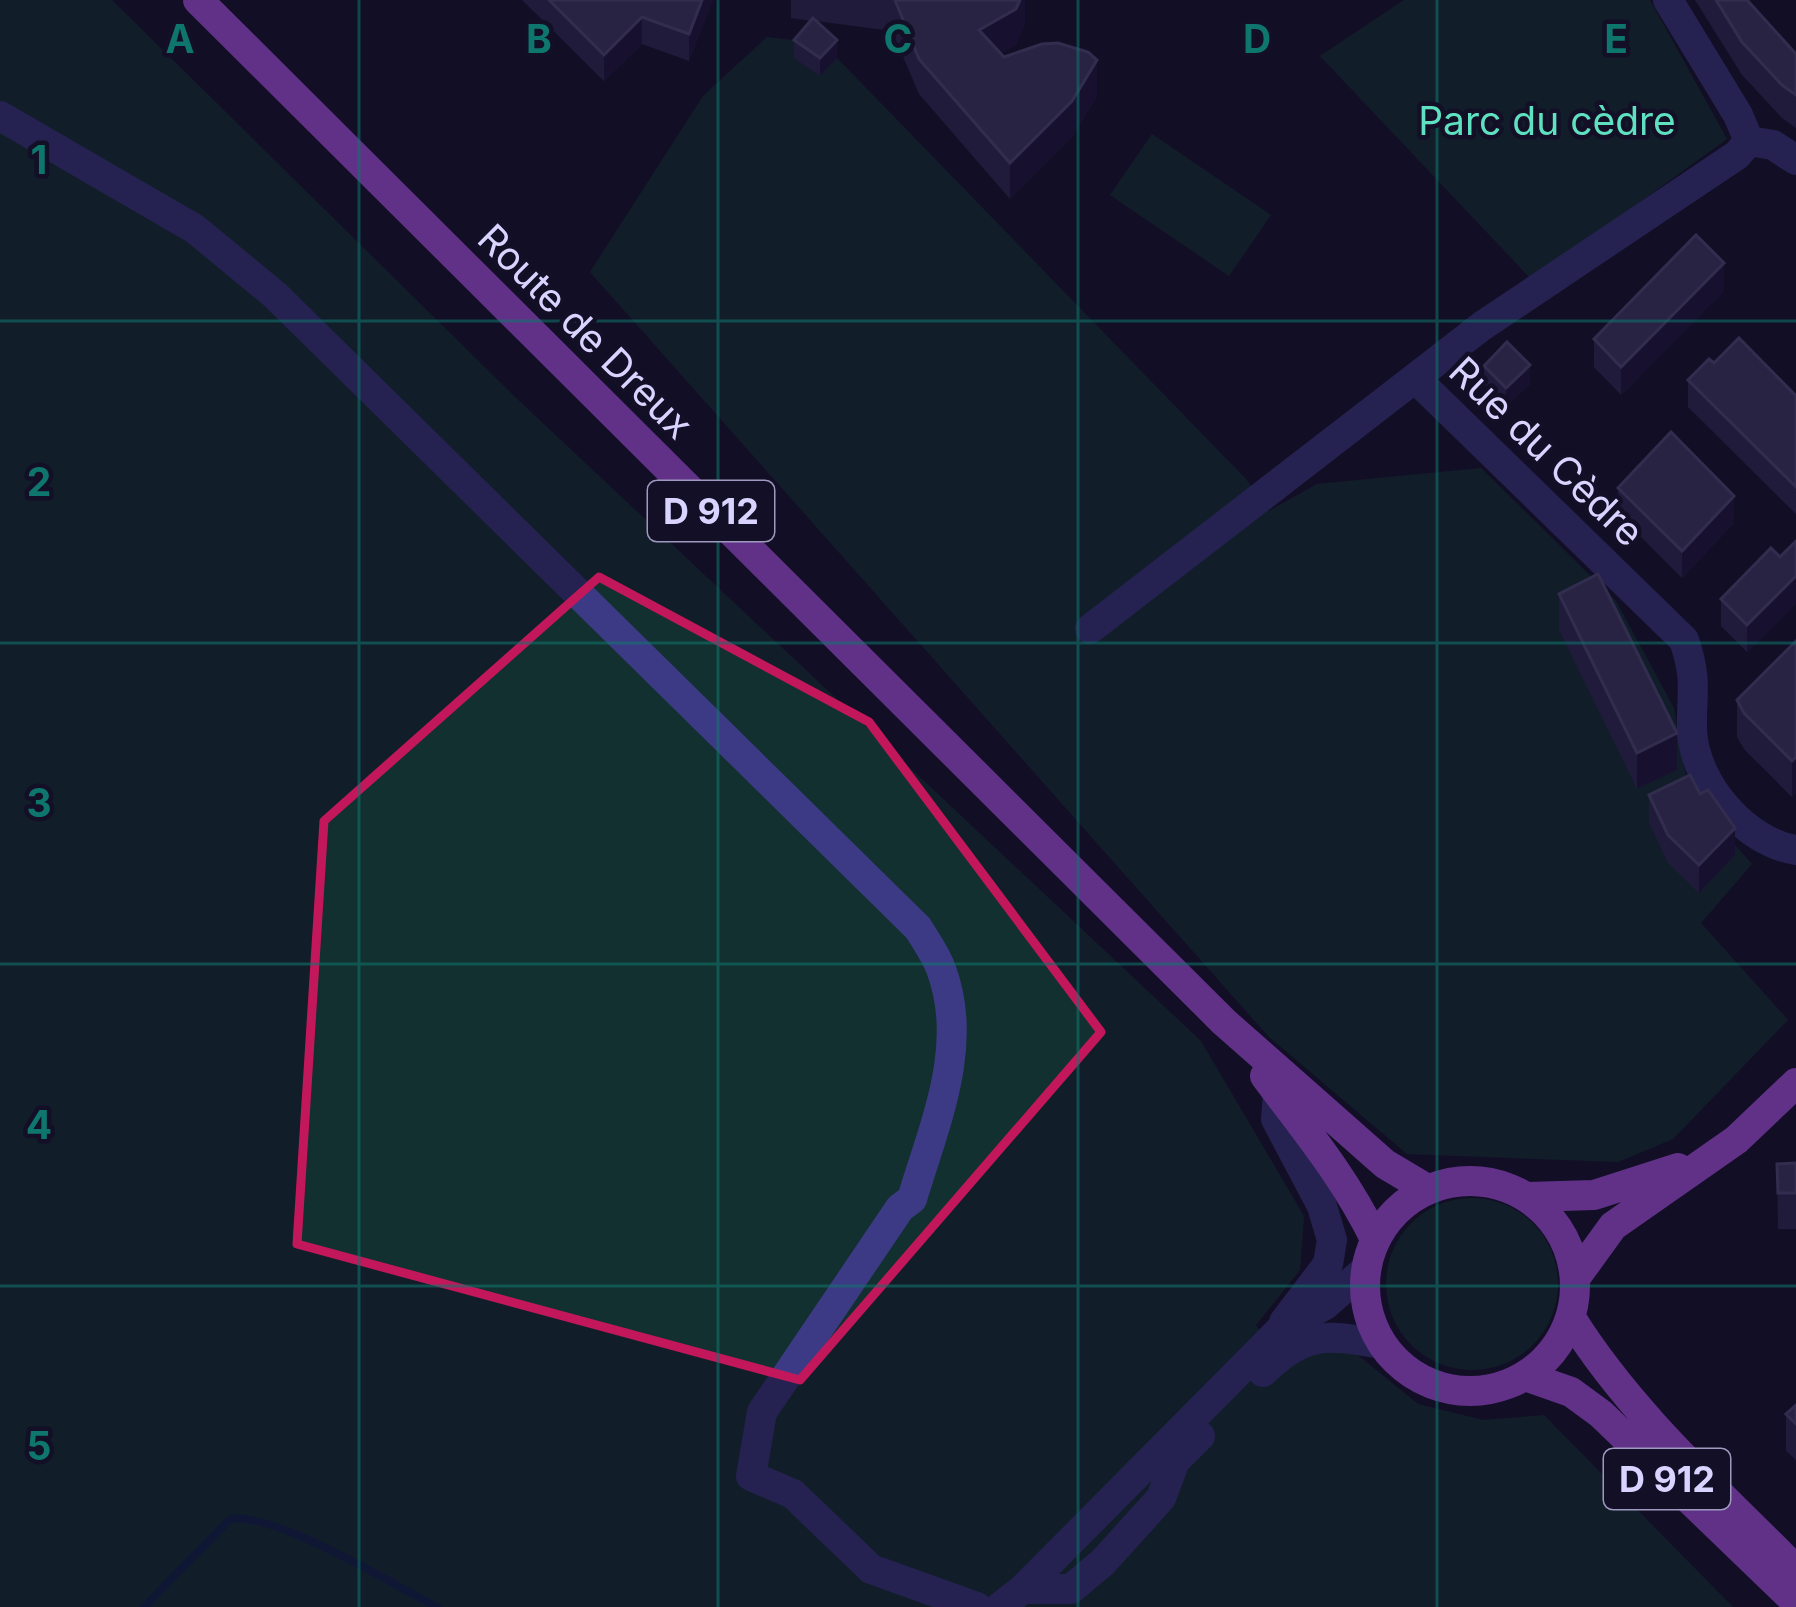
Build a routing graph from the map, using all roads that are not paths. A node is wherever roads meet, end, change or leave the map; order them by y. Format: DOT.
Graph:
graph roads {
  1 [pos="198,0"];
  2 [pos="1668,0"];
  3 [pos="0,116"];
  4 [pos="1749,141"];
  5 [pos="1796,160"];
  6 [pos="1415,378"];
  7 [pos="1090,629"];
  8 [pos="1792,850"];
  9 [pos="1224,1022"];
  10 [pos="1796,1083"];
  11 [pos="1278,1094"];
  12 [pos="1712,1155"];
  13 [pos="1427,1189"];
  14 [pos="1528,1197"];
  15 [pos="1375,1239"];
  16 [pos="1364,1271"];
  17 [pos="1576,1276"];
  18 [pos="1571,1318"];
  19 [pos="1282,1328"];
  20 [pos="1382,1344"];
  21 [pos="1526,1376"];
  22 [pos="1796,1570"];
  23 [pos="1012,1598"];
  24 [pos="1796,1602"];
  25 [pos="977,1607"];
  1 -- 9 [label="main road, Route de Dreux / D 912"];
  2 -- 4 [label="street"];
  3 -- 25 [label="street"];
  4 -- 5 [label="street"];
  4 -- 6 [label="street, Rue du Cèdre"];
  6 -- 7 [label="street"];
  6 -- 8 [label="street, Rue du Cèdre"];
  9 -- 11 [label="main road, Route de Dreux / D 912"];
  9 -- 13 [label="main road, Route de Dreux / D 912"];
  10 -- 12 [label="main road"];
  11 -- 15 [label="main road, Route de Dreux / D 912"];
  11 -- 19 [label="street"];
  12 -- 14 [label="main road"];
  12 -- 17 [label="main road"];
  13 -- 14 [label="main road"];
  13 -- 15 [label="main road"];
  14 -- 17 [label="main road"];
  15 -- 16 [label="main road"];
  16 -- 19 [label="street"];
  16 -- 20 [label="main road"];
  17 -- 18 [label="main road"];
  18 -- 21 [label="main road"];
  18 -- 22 [label="main road, D 912"];
  19 -- 23 [label="street"];
  20 -- 21 [label="main road"];
  20 -- 23 [label="street"];
  21 -- 24 [label="main road, D 912"];
}
